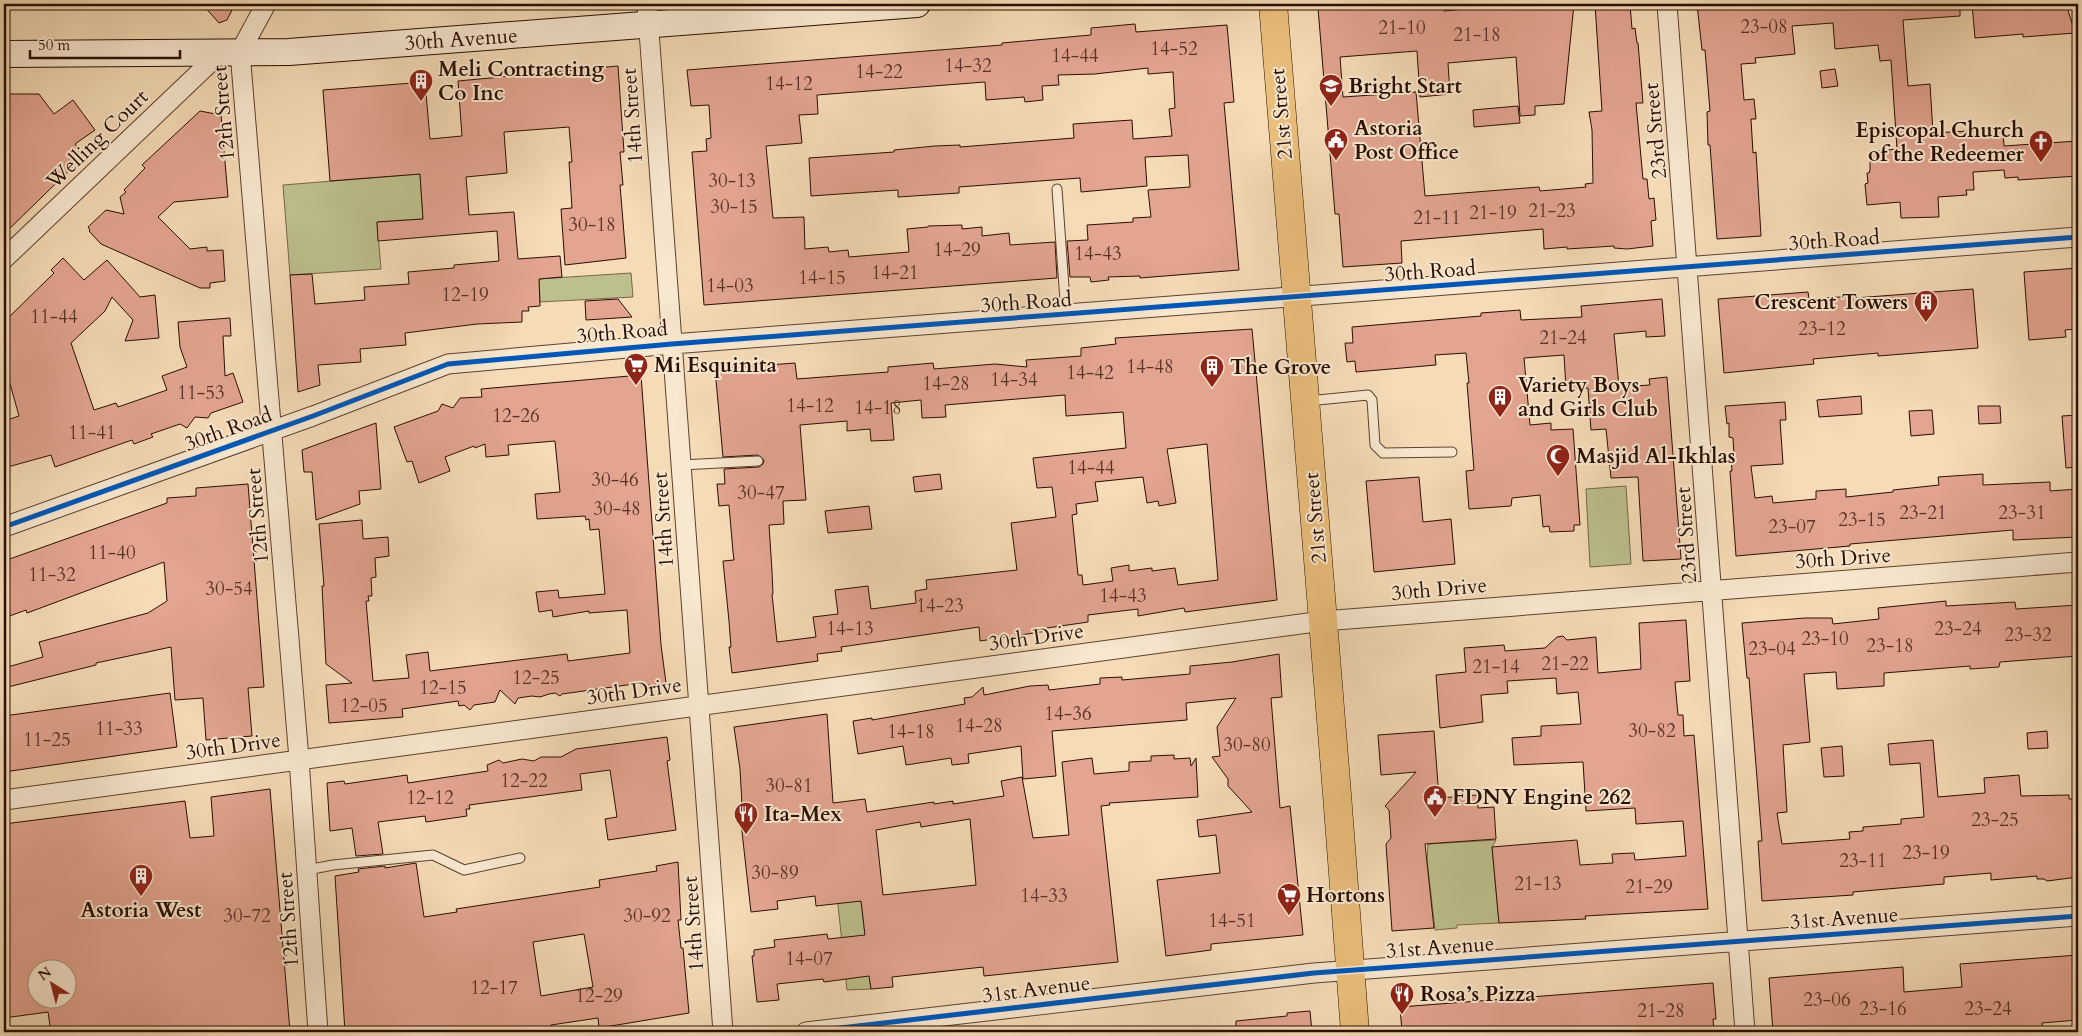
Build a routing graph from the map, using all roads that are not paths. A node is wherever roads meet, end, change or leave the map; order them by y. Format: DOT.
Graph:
graph roads {
  1 [pos="266,4"];
  2 [pos="917,4"];
  3 [pos="1272,4"];
  4 [pos="1667,4"];
  5 [pos="647,15"];
  6 [pos="231,52"];
  7 [pos="4,54"];
  8 [pos="1057,189"];
  9 [pos="2078,237"];
  10 [pos="4,259"];
  11 [pos="1688,268"];
  12 [pos="1296,298"];
  13 [pos="1066,315"];
  14 [pos="672,344"];
  15 [pos="1305,402"];
  16 [pos="272,430"];
  17 [pos="1452,452"];
  18 [pos="758,461"];
  19 [pos="681,466"];
  20 [pos="4,527"];
  21 [pos="2078,562"];
  22 [pos="1713,590"];
  23 [pos="1323,621"];
  24 [pos="699,705"];
  25 [pos="299,759"];
  26 [pos="4,800"];
  27 [pos="520,858"];
  28 [pos="307,870"];
  29 [pos="2078,916"];
  30 [pos="1738,942"];
  31 [pos="1349,970"];
  32 [pos="318,1032"];
  33 [pos="723,1032"];
  34 [pos="806,1032"];
  35 [pos="1355,1032"];
  36 [pos="1745,1032"];
  1 -- 6 [label="street, 12th Street"];
  2 -- 5 [label="street, 30th Avenue"];
  3 -- 12 [label="main road, 21st Street"];
  4 -- 11 [label="street, 23rd Street"];
  5 -- 6 [label="street, 30th Avenue"];
  5 -- 14 [label="street, 14th Street"];
  6 -- 7 [label="street, 30th Avenue"];
  6 -- 10 [label="street, Welling Court"];
  6 -- 16 [label="street, 12th Street"];
  8 -- 13 [label="lane"];
  9 -- 11 [label="street, 30th Road"];
  11 -- 12 [label="street, 30th Road"];
  11 -- 22 [label="street, 23rd Street"];
  12 -- 13 [label="street, 30th Road"];
  12 -- 15 [label="main road, 21st Street"];
  13 -- 14 [label="street, 30th Road"];
  14 -- 16 [label="street, 30th Road"];
  14 -- 19 [label="street, 14th Street"];
  15 -- 17 [label="lane"];
  15 -- 23 [label="main road, 21st Street"];
  16 -- 20 [label="street, 30th Road"];
  16 -- 25 [label="street, 12th Street"];
  18 -- 19 [label="lane"];
  19 -- 24 [label="street, 14th Street"];
  21 -- 22 [label="street, 30th Drive"];
  22 -- 23 [label="street, 30th Drive"];
  22 -- 30 [label="street, 23rd Street"];
  23 -- 24 [label="street, 30th Drive"];
  23 -- 31 [label="main road, 21st Street"];
  24 -- 25 [label="street, 30th Drive"];
  24 -- 33 [label="street, 14th Street"];
  25 -- 26 [label="street, 30th Drive"];
  25 -- 28 [label="street, 12th Street"];
  27 -- 28 [label="lane"];
  28 -- 32 [label="street, 12th Street"];
  29 -- 30 [label="street, 31st Avenue"];
  30 -- 31 [label="street, 31st Avenue"];
  30 -- 36 [label="street, 23rd Street"];
  31 -- 34 [label="street, 31st Avenue"];
  31 -- 35 [label="main road, 21st Street"];
}
